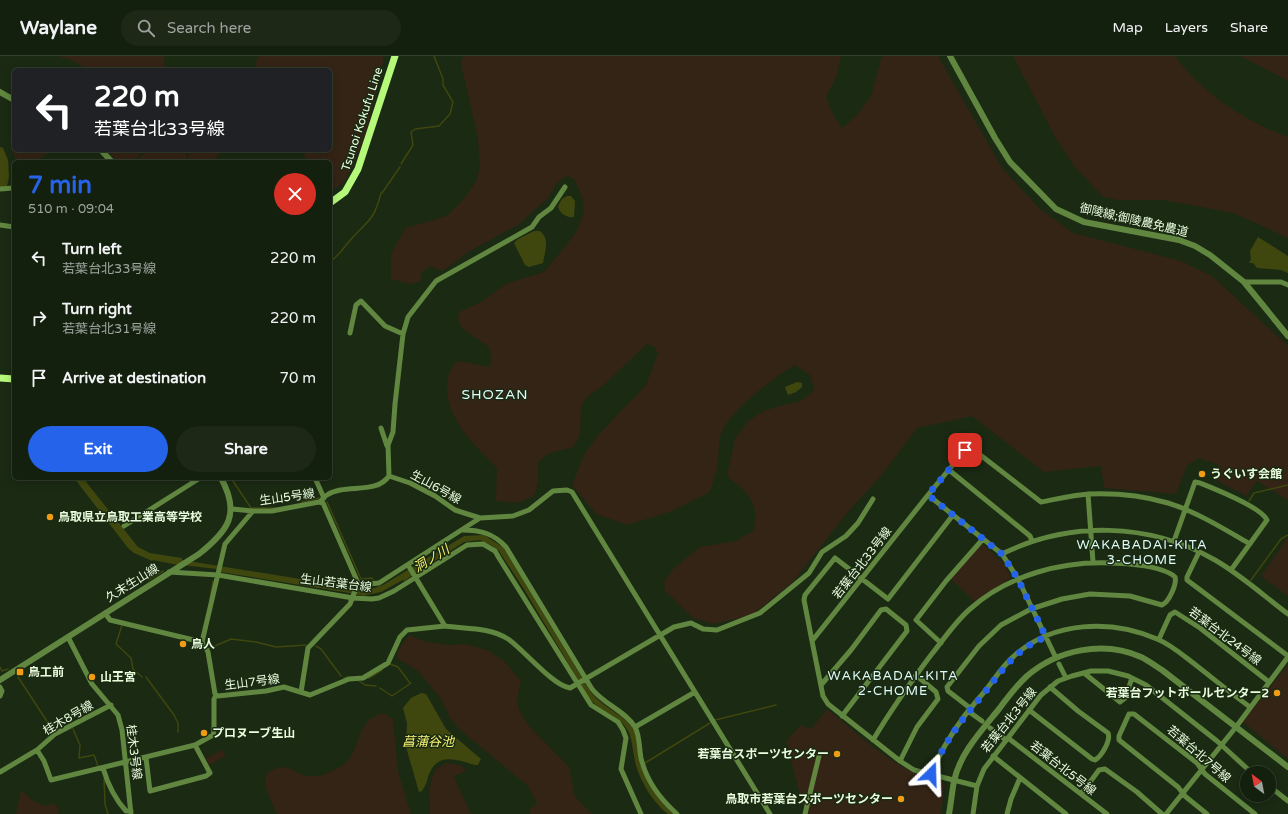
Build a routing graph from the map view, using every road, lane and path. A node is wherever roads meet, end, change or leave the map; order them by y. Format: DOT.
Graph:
graph roads {
  1 [pos="395,56"];
  2 [pos="950,56"];
  3 [pos="0,92"];
  4 [pos="12,99"];
  5 [pos="103,152"];
  6 [pos="110,160"];
  7 [pos="565,187"];
  8 [pos="12,188"];
  9 [pos="0,190"];
  10 [pos="332,202"];
  11 [pos="0,225"];
  12 [pos="12,227"];
  13 [pos="1244,282"];
  14 [pos="1288,285"];
  15 [pos="350,333"];
  16 [pos="403,334"];
  17 [pos="1288,336"];
  18 [pos="0,378"];
  19 [pos="12,380"];
  20 [pos="381,428"];
  21 [pos="388,447"];
  22 [pos="949,470"];
  23 [pos="389,476"];
  24 [pos="197,480"];
  25 [pos="222,480"];
  26 [pos="316,480"];
  27 [pos="1088,494"];
  28 [pos="928,495"];
  29 [pos="873,499"];
  30 [pos="322,500"];
  31 [pos="232,509"];
  32 [pos="1184,510"];
  33 [pos="253,511"];
  34 [pos="953,515"];
  35 [pos="480,518"];
  36 [pos="124,526"];
  37 [pos="462,530"];
  38 [pos="1092,530"];
  39 [pos="983,539"];
  40 [pos="1032,541"];
  41 [pos="1174,541"];
  42 [pos="1250,544"];
  43 [pos="1199,552"];
  44 [pos="1002,554"];
  45 [pos="1093,562"];
  46 [pos="408,565"];
  47 [pos="1231,570"];
  48 [pos="169,572"];
  49 [pos="218,575"];
  50 [pos="416,578"];
  51 [pos="862,578"];
  52 [pos="1018,579"];
  53 [pos="357,585"];
  54 [pos="353,598"];
  55 [pos="1031,609"];
  56 [pos="105,613"];
  57 [pos="1288,614"];
  58 [pos="445,626"];
  59 [pos="659,634"];
  60 [pos="68,637"];
  61 [pos="1046,637"];
  62 [pos="1159,640"];
  63 [pos="812,641"];
  64 [pos="202,642"];
  65 [pos="941,643"];
  66 [pos="1288,656"];
  67 [pos="1057,661"];
  68 [pos="1084,673"];
  69 [pos="916,675"];
  70 [pos="1066,678"];
  71 [pos="1132,678"];
  72 [pos="586,679"];
  73 [pos="0,680"];
  74 [pos="1268,682"];
  75 [pos="577,684"];
  76 [pos="821,685"];
  77 [pos="0,687"];
  78 [pos="1050,687"];
  79 [pos="301,692"];
  80 [pos="695,692"];
  81 [pos="216,695"];
  82 [pos="0,696"];
  83 [pos="111,705"];
  84 [pos="1250,707"];
  85 [pos="969,709"];
  86 [pos="1029,710"];
  87 [pos="842,716"];
  88 [pos="982,721"];
  89 [pos="635,727"];
  90 [pos="1236,727"];
  91 [pos="990,728"];
  92 [pos="1007,739"];
  93 [pos="873,740"];
  94 [pos="195,745"];
  95 [pos="1221,745"];
  96 [pos="37,750"];
  97 [pos="819,756"];
  98 [pos="992,756"];
  99 [pos="146,758"];
  100 [pos="900,761"];
  101 [pos="126,763"];
  102 [pos="1244,766"];
  103 [pos="1288,767"];
  104 [pos="103,768"];
  105 [pos="1202,769"];
  106 [pos="0,772"];
  107 [pos="931,774"];
  108 [pos="1020,778"];
  109 [pos="954,780"];
  110 [pos="977,786"];
  111 [pos="1183,792"];
  112 [pos="1276,792"];
  113 [pos="1081,794"];
  114 [pos="1288,801"];
  115 [pos="131,813"];
  116 [pos="641,814"];
  117 [pos="677,814"];
  118 [pos="770,814"];
  119 [pos="805,814"];
  120 [pos="949,814"];
  121 [pos="973,814"];
  122 [pos="1007,814"];
  123 [pos="1066,814"];
  124 [pos="1107,814"];
  125 [pos="1162,814"];
  126 [pos="1166,814"];
  127 [pos="1207,814"];
  128 [pos="1255,814"];
  1 -- 10 [label="main road, Tsunoi Kokufu Line"];
  2 -- 13 [label="street, 御陵線;御陵農免農道"];
  3 -- 4 [label="street"];
  5 -- 6 [label="street"];
  7 -- 16 [label="street"];
  8 -- 9 [label="street"];
  11 -- 12 [label="street"];
  13 -- 14 [label="street"];
  13 -- 17 [label="street, 御陵線;御陵農免農道"];
  15 -- 16 [label="street"];
  16 -- 21 [label="street"];
  18 -- 19 [label="main road"];
  20 -- 21 [label="street"];
  21 -- 23 [label="street"];
  22 -- 27 [label="street, 若葉台北33号線"];
  22 -- 28 [label="street, 若葉台北33号線"];
  22 -- 40 [label="street"];
  23 -- 30 [label="street"];
  23 -- 35 [label="street, 生山6号線"];
  24 -- 36 [label="street"];
  25 -- 31 [label="street"];
  26 -- 30 [label="street"];
  27 -- 32 [label="street"];
  27 -- 38 [label="street"];
  28 -- 34 [label="street"];
  28 -- 51 [label="street, 若葉台北33号線"];
  29 -- 59 [label="street"];
  30 -- 33 [label="street, 生山5号線"];
  30 -- 53 [label="street, 生山5号線"];
  31 -- 33 [label="street"];
  31 -- 48 [label="street, 久末生山線"];
  32 -- 41 [label="street"];
  32 -- 42 [label="street"];
  32 -- 42 [label="street"];
  33 -- 49 [label="street, 生山5号線"];
  34 -- 39 [label="street"];
  34 -- 51 [label="street"];
  35 -- 37 [label="street"];
  35 -- 59 [label="street"];
  37 -- 46 [label="street"];
  37 -- 72 [label="street"];
  38 -- 40 [label="street"];
  38 -- 41 [label="street"];
  38 -- 45 [label="street"];
  39 -- 44 [label="street"];
  39 -- 65 [label="street"];
  40 -- 44 [label="street"];
  41 -- 43 [label="street"];
  42 -- 47 [label="street"];
  43 -- 47 [label="street"];
  43 -- 66 [label="street"];
  44 -- 52 [label="street"];
  45 -- 52 [label="street"];
  45 -- 55 [label="street"];
  46 -- 50 [label="street"];
  46 -- 53 [label="street"];
  47 -- 57 [label="street"];
  48 -- 49 [label="street, 生山若葉台線"];
  48 -- 56 [label="street, 久末生山線"];
  49 -- 54 [label="street, 生山若葉台線"];
  49 -- 64 [label="street, 生山5号線"];
  50 -- 54 [label="street, 生山若葉台線"];
  50 -- 58 [label="street"];
  50 -- 75 [label="street, 生山若葉台線"];
  51 -- 63 [label="street, 若葉台北33号線"];
  51 -- 63 [label="street"];
  52 -- 55 [label="street"];
  52 -- 65 [label="street"];
  53 -- 54 [label="street"];
  54 -- 79 [label="street"];
  55 -- 61 [label="street"];
  55 -- 85 [label="street"];
  56 -- 60 [label="street, 久末生山線"];
  56 -- 64 [label="street"];
  58 -- 75 [label="street"];
  58 -- 79 [label="street, 生山7号線"];
  59 -- 72 [label="street"];
  59 -- 80 [label="street"];
  60 -- 73 [label="street, 久末生山線"];
  60 -- 83 [label="street, 桂木3号線"];
  61 -- 62 [label="street"];
  61 -- 67 [label="street"];
  61 -- 85 [label="street"];
  62 -- 74 [label="street, 若葉台北24号線"];
  62 -- 84 [label="street"];
  63 -- 76 [label="street"];
  64 -- 81 [label="street, 生山7号線"];
  65 -- 69 [label="street"];
  66 -- 74 [label="street"];
  67 -- 70 [label="street"];
  67 -- 90 [label="street"];
  67 -- 109 [label="street"];
  68 -- 70 [label="street, 若葉台北3号線"];
  68 -- 71 [label="street, 若葉台北3号線"];
  68 -- 71 [label="street"];
  69 -- 93 [label="street"];
  69 -- 100 [label="street"];
  70 -- 78 [label="street, 若葉台北3号線"];
  71 -- 95 [label="street, 若葉台北3号線"];
  72 -- 75 [label="street"];
  72 -- 89 [label="street"];
  74 -- 84 [label="street"];
  75 -- 116 [label="street, 生山若葉台線"];
  76 -- 87 [label="street"];
  76 -- 87 [label="street"];
  77 -- 82 [label="street"];
  78 -- 86 [label="street, 若葉台北3号線"];
  78 -- 86 [label="street"];
  79 -- 81 [label="street, 生山7号線"];
  80 -- 89 [label="street"];
  80 -- 118 [label="street"];
  81 -- 94 [label="street"];
  83 -- 96 [label="street, 桂木8号線"];
  83 -- 101 [label="street, 桂木3号線"];
  84 -- 90 [label="street"];
  85 -- 88 [label="street"];
  85 -- 107 [label="street"];
  86 -- 92 [label="street, 若葉台北3号線"];
  87 -- 93 [label="street"];
  89 -- 117 [label="street"];
  90 -- 95 [label="street"];
  90 -- 103 [label="street"];
  91 -- 92 [label="street, 若葉台北5号線"];
  92 -- 98 [label="street, 若葉台北3号線"];
  92 -- 113 [label="street, 若葉台北5号線"];
  93 -- 100 [label="street"];
  94 -- 99 [label="street"];
  94 -- 99 [label="street"];
  95 -- 102 [label="street, 若葉台北3号線"];
  95 -- 105 [label="street"];
  96 -- 104 [label="street"];
  96 -- 106 [label="street, 桂木8号線"];
  97 -- 119 [label="street"];
  98 -- 108 [label="street"];
  98 -- 110 [label="street, 若葉台北3号線"];
  99 -- 101 [label="street"];
  100 -- 107 [label="street"];
  101 -- 104 [label="street"];
  101 -- 115 [label="street, 桂木3号線"];
  104 -- 115 [label="street"];
  105 -- 111 [label="street"];
  105 -- 111 [label="street, 若葉台北7号線"];
  105 -- 128 [label="street, 若葉台北7号線"];
  107 -- 109 [label="street"];
  108 -- 122 [label="street"];
  108 -- 123 [label="street"];
  109 -- 110 [label="street"];
  109 -- 120 [label="street"];
  110 -- 121 [label="street, 若葉台北3号線"];
  111 -- 126 [label="street"];
  111 -- 127 [label="street, 若葉台北7号線"];
  112 -- 114 [label="street"];
  113 -- 124 [label="street, 若葉台北5号線"];
  113 -- 125 [label="street"];
}
